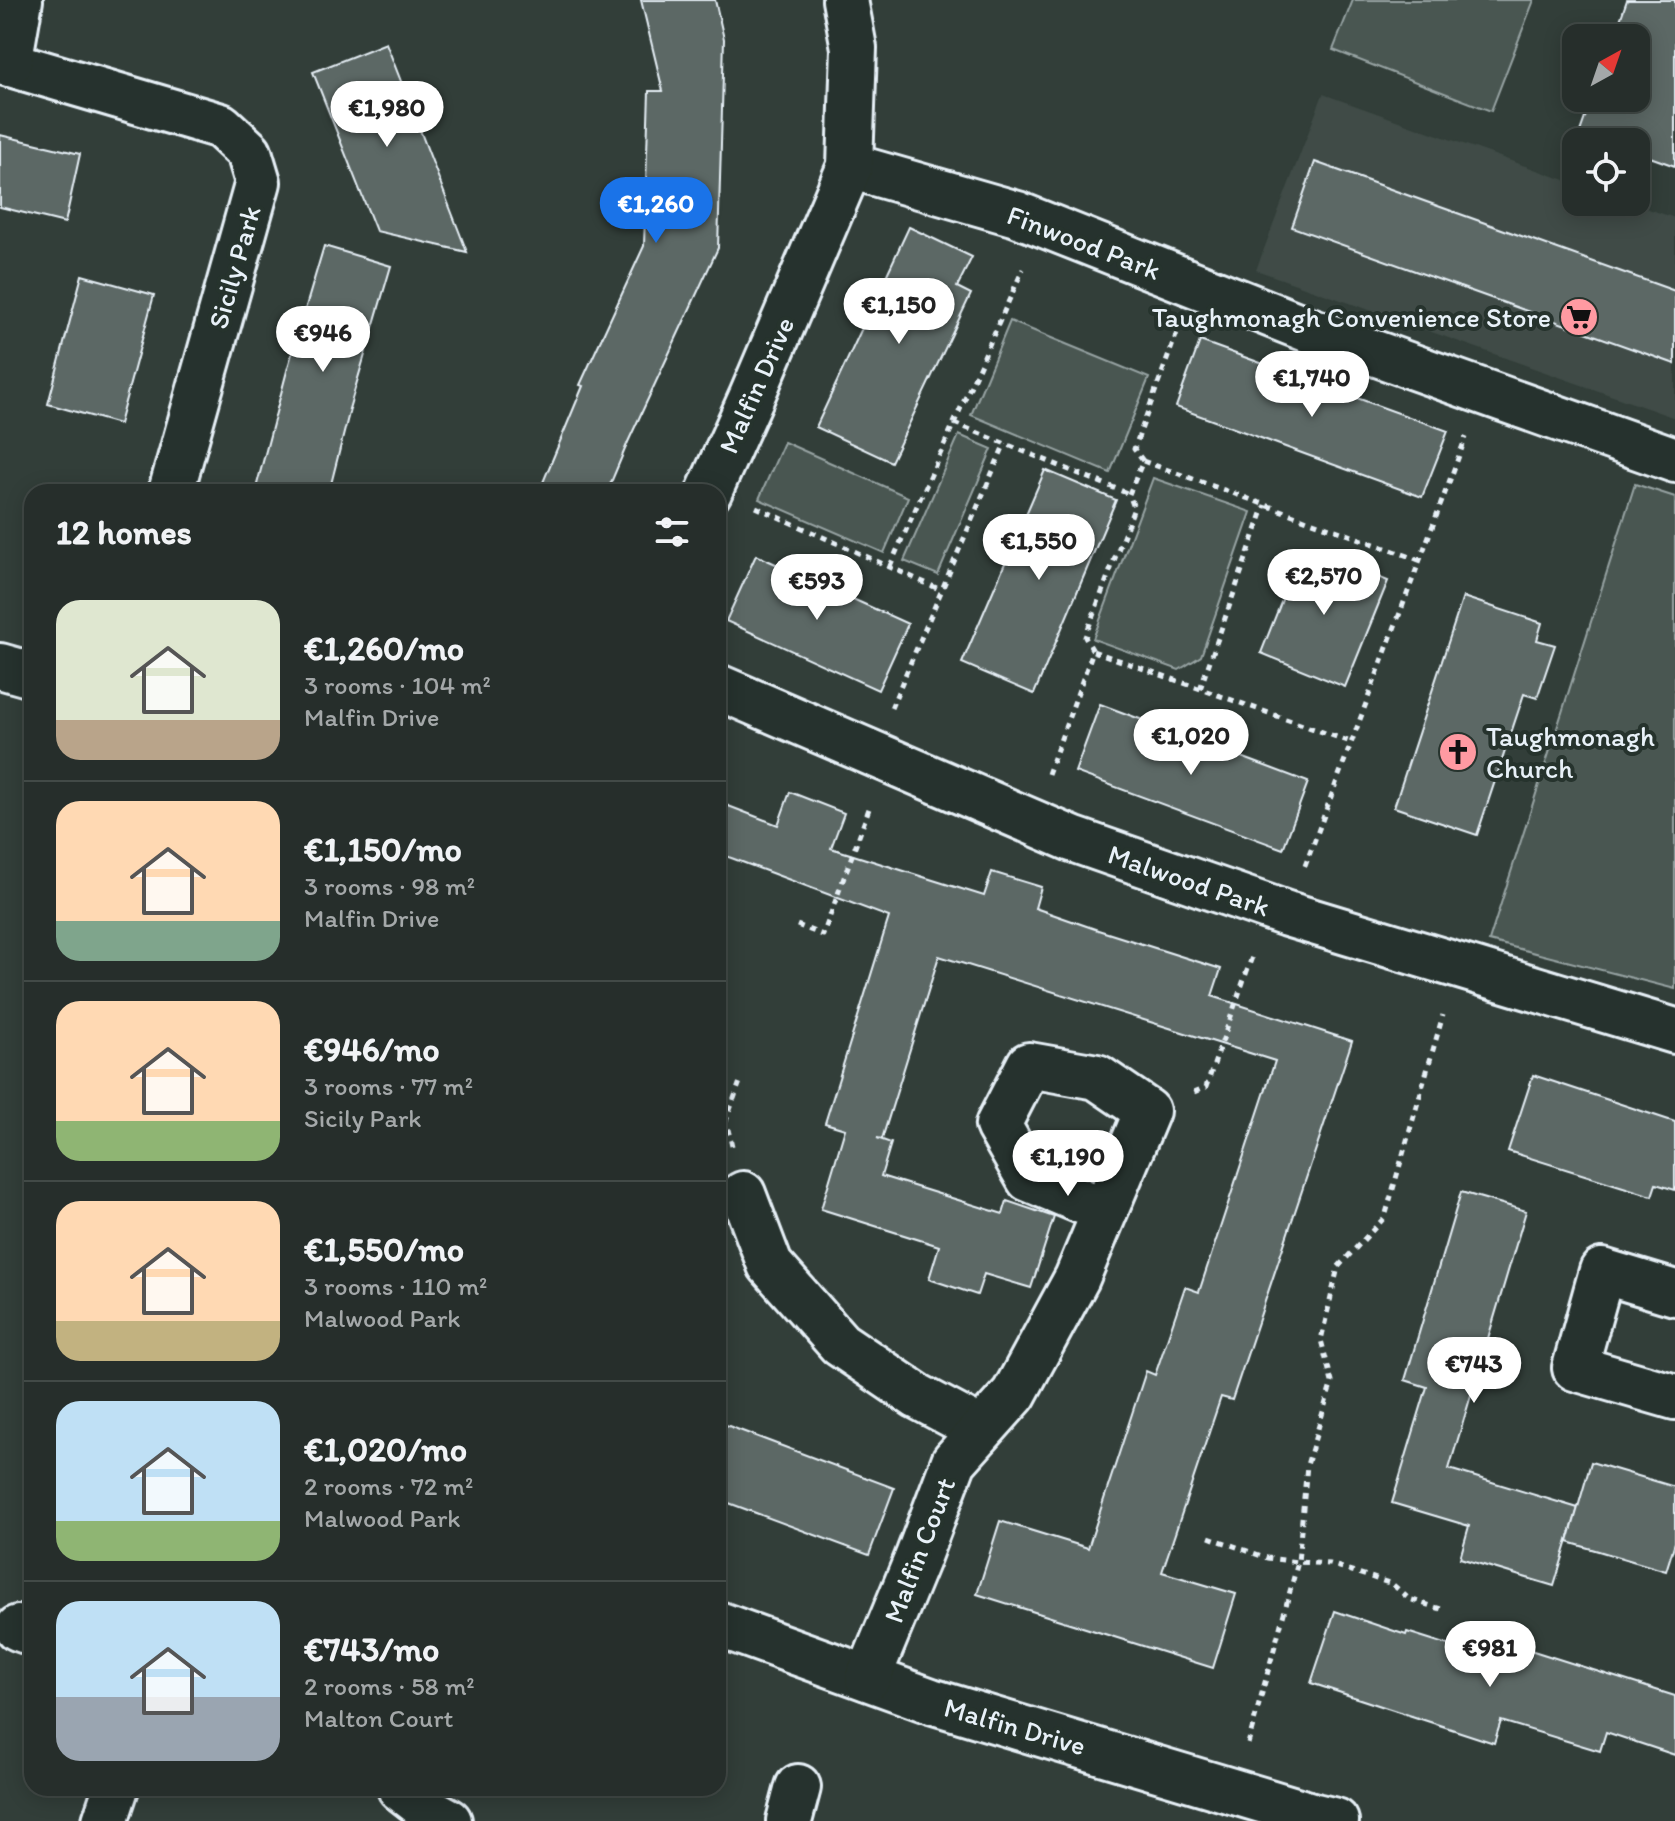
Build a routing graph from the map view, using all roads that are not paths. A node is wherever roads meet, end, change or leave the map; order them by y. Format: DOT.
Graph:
graph roads {
  1 [pos="20,0"];
  2 [pos="845,0"];
  3 [pos="5,63"];
  4 [pos="850,166"];
  5 [pos="1675,460"];
  6 [pos="173,484"];
  7 [pos="713,484"];
  8 [pos="0,666"];
  9 [pos="24,673"];
  10 [pos="726,690"];
  11 [pos="1675,1031"];
  12 [pos="743,1194"];
  13 [pos="1105,1211"];
  14 [pos="1675,1293"];
  15 [pos="1675,1397"];
  16 [pos="981,1430"];
  17 [pos="726,1627"];
  18 [pos="868,1678"];
  19 [pos="113,1796"];
  20 [pos="410,1796"];
  21 [pos="1322,1819"];
  22 [pos="105,1821"];
  23 [pos="449,1821"];
  1 -- 3 [label="street, Sicily Park"];
  2 -- 4 [label="street, Malfin Drive"];
  3 -- 6 [label="street, Sicily Park"];
  4 -- 5 [label="street, Finwood Park"];
  4 -- 7 [label="street, Malfin Drive"];
  8 -- 9 [label="street"];
  10 -- 11 [label="street, Malwood Park"];
  12 -- 16 [label="street"];
  13 -- 13 [label="street, Malfin Court"];
  13 -- 16 [label="street, Malfin Court"];
  14 -- 15 [label="street"];
  16 -- 18 [label="street, Malfin Court"];
  17 -- 18 [label="street, Malfin Drive"];
  18 -- 21 [label="street, Malfin Drive"];
  19 -- 22 [label="street"];
  20 -- 23 [label="street"];
}
